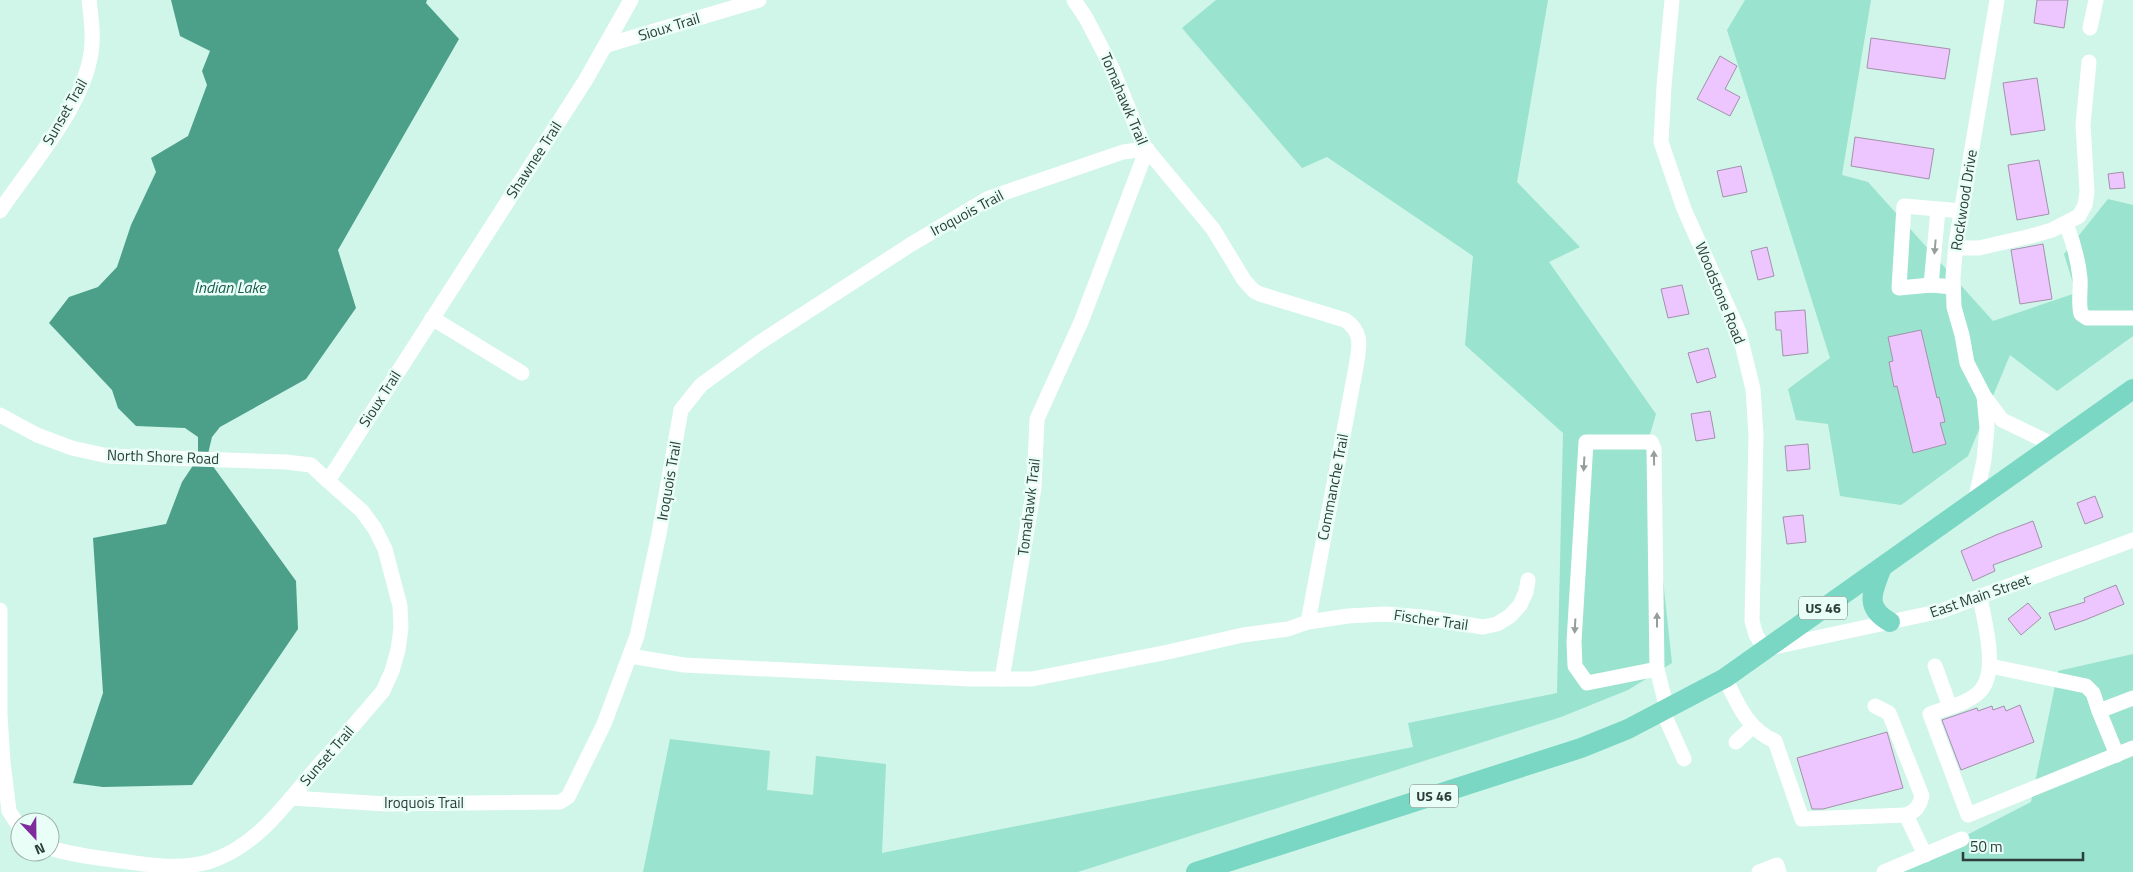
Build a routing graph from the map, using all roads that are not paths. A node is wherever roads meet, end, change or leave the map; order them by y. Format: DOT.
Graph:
graph roads {
  1 [pos="88,0"];
  2 [pos="632,0"];
  3 [pos="759,0"];
  4 [pos="1074,0"];
  5 [pos="1672,0"];
  6 [pos="1997,0"];
  7 [pos="2096,0"];
  8 [pos="2090,28"];
  9 [pos="606,45"];
  10 [pos="2089,62"];
  11 [pos="1146,149"];
  12 [pos="1938,210"];
  13 [pos="0,211"];
  14 [pos="1962,211"];
  15 [pos="2066,224"];
  16 [pos="1956,248"];
  17 [pos="1931,285"];
  18 [pos="1953,287"];
  19 [pos="432,318"];
  20 [pos="2133,318"];
  21 [pos="522,374"];
  22 [pos="2133,389"];
  23 [pos="1984,396"];
  24 [pos="0,415"];
  25 [pos="2054,445"];
  26 [pos="328,480"];
  27 [pos="1975,502"];
  28 [pos="2133,540"];
  29 [pos="1882,567"];
  30 [pos="1528,580"];
  31 [pos="1980,597"];
  32 [pos="0,610"];
  33 [pos="1308,622"];
  34 [pos="1890,622"];
  35 [pos="1765,649"];
  36 [pos="630,656"];
  37 [pos="1935,666"];
  38 [pos="1990,666"];
  39 [pos="1657,669"];
  40 [pos="1725,678"];
  41 [pos="1002,679"];
  42 [pos="2133,698"];
  43 [pos="1876,706"];
  44 [pos="1950,706"];
  45 [pos="1665,710"];
  46 [pos="2099,711"];
  47 [pos="1752,727"];
  48 [pos="1736,742"];
  49 [pos="2133,748"];
  50 [pos="2116,755"];
  51 [pos="1684,759"];
  52 [pos="2,762"];
  53 [pos="291,798"];
  54 [pos="10,813"];
  55 [pos="1906,815"];
  56 [pos="1962,839"];
  57 [pos="60,850"];
  58 [pos="1925,855"];
  59 [pos="1196,872"];
  60 [pos="1759,872"];
  61 [pos="1779,872"];
  62 [pos="1884,872"];
  1 -- 13 [label="street, Sunset Trail"];
  2 -- 9 [label="street, Shawnee Trail"];
  3 -- 9 [label="street, Sioux Trail"];
  4 -- 11 [label="street, Tomahawk Trail"];
  5 -- 35 [label="street, Woodstone Road"];
  6 -- 14 [label="street, Rockwood Drive"];
  7 -- 8 [label="street"];
  9 -- 19 [label="street, Shawnee Trail"];
  10 -- 15 [label="street"];
  11 -- 33 [label="street, Commanche Trail"];
  11 -- 36 [label="street, Iroquois Trail"];
  11 -- 41 [label="street, Tomahawk Trail"];
  12 -- 14 [label="street"];
  12 -- 17 [label="street, one-way"];
  12 -- 17 [label="street"];
  14 -- 16 [label="street, Rockwood Drive"];
  15 -- 16 [label="street"];
  15 -- 20 [label="street"];
  16 -- 18 [label="street, Rockwood Drive"];
  17 -- 18 [label="street"];
  18 -- 23 [label="street, Rockwood Drive"];
  19 -- 21 [label="street"];
  19 -- 26 [label="street, Sioux Trail"];
  22 -- 25 [label="main road, US 46"];
  23 -- 25 [label="street, Rockwood Drive"];
  23 -- 27 [label="street, Rockwood Drive"];
  24 -- 26 [label="street, North Shore Road"];
  25 -- 27 [label="main road, US 46"];
  26 -- 53 [label="street, Sunset Trail"];
  27 -- 29 [label="main road, US 46"];
  28 -- 31 [label="street, East Main Street"];
  29 -- 34 [label="main road"];
  29 -- 35 [label="main road, US 46"];
  30 -- 33 [label="street, Fischer Trail"];
  31 -- 34 [label="street, East Main Street"];
  31 -- 38 [label="street"];
  32 -- 52 [label="street"];
  33 -- 41 [label="street"];
  34 -- 35 [label="street, East Main Street"];
  35 -- 40 [label="main road, US 46"];
  36 -- 41 [label="street"];
  36 -- 53 [label="street, Iroquois Trail"];
  37 -- 44 [label="street"];
  38 -- 44 [label="street"];
  38 -- 46 [label="street"];
  39 -- 39 [label="street, one-way"];
  39 -- 45 [label="street"];
  40 -- 45 [label="main road, US 46"];
  40 -- 47 [label="street"];
  42 -- 46 [label="street"];
  43 -- 55 [label="street"];
  44 -- 50 [label="street"];
  45 -- 51 [label="street"];
  45 -- 59 [label="main road, US 46"];
  46 -- 50 [label="street"];
  47 -- 48 [label="street"];
  47 -- 55 [label="street"];
  49 -- 50 [label="street"];
  52 -- 54 [label="street"];
  53 -- 57 [label="street, Sunset Trail"];
  55 -- 58 [label="street"];
  56 -- 58 [label="street"];
  58 -- 62 [label="street"];
  60 -- 61 [label="street"];
}
